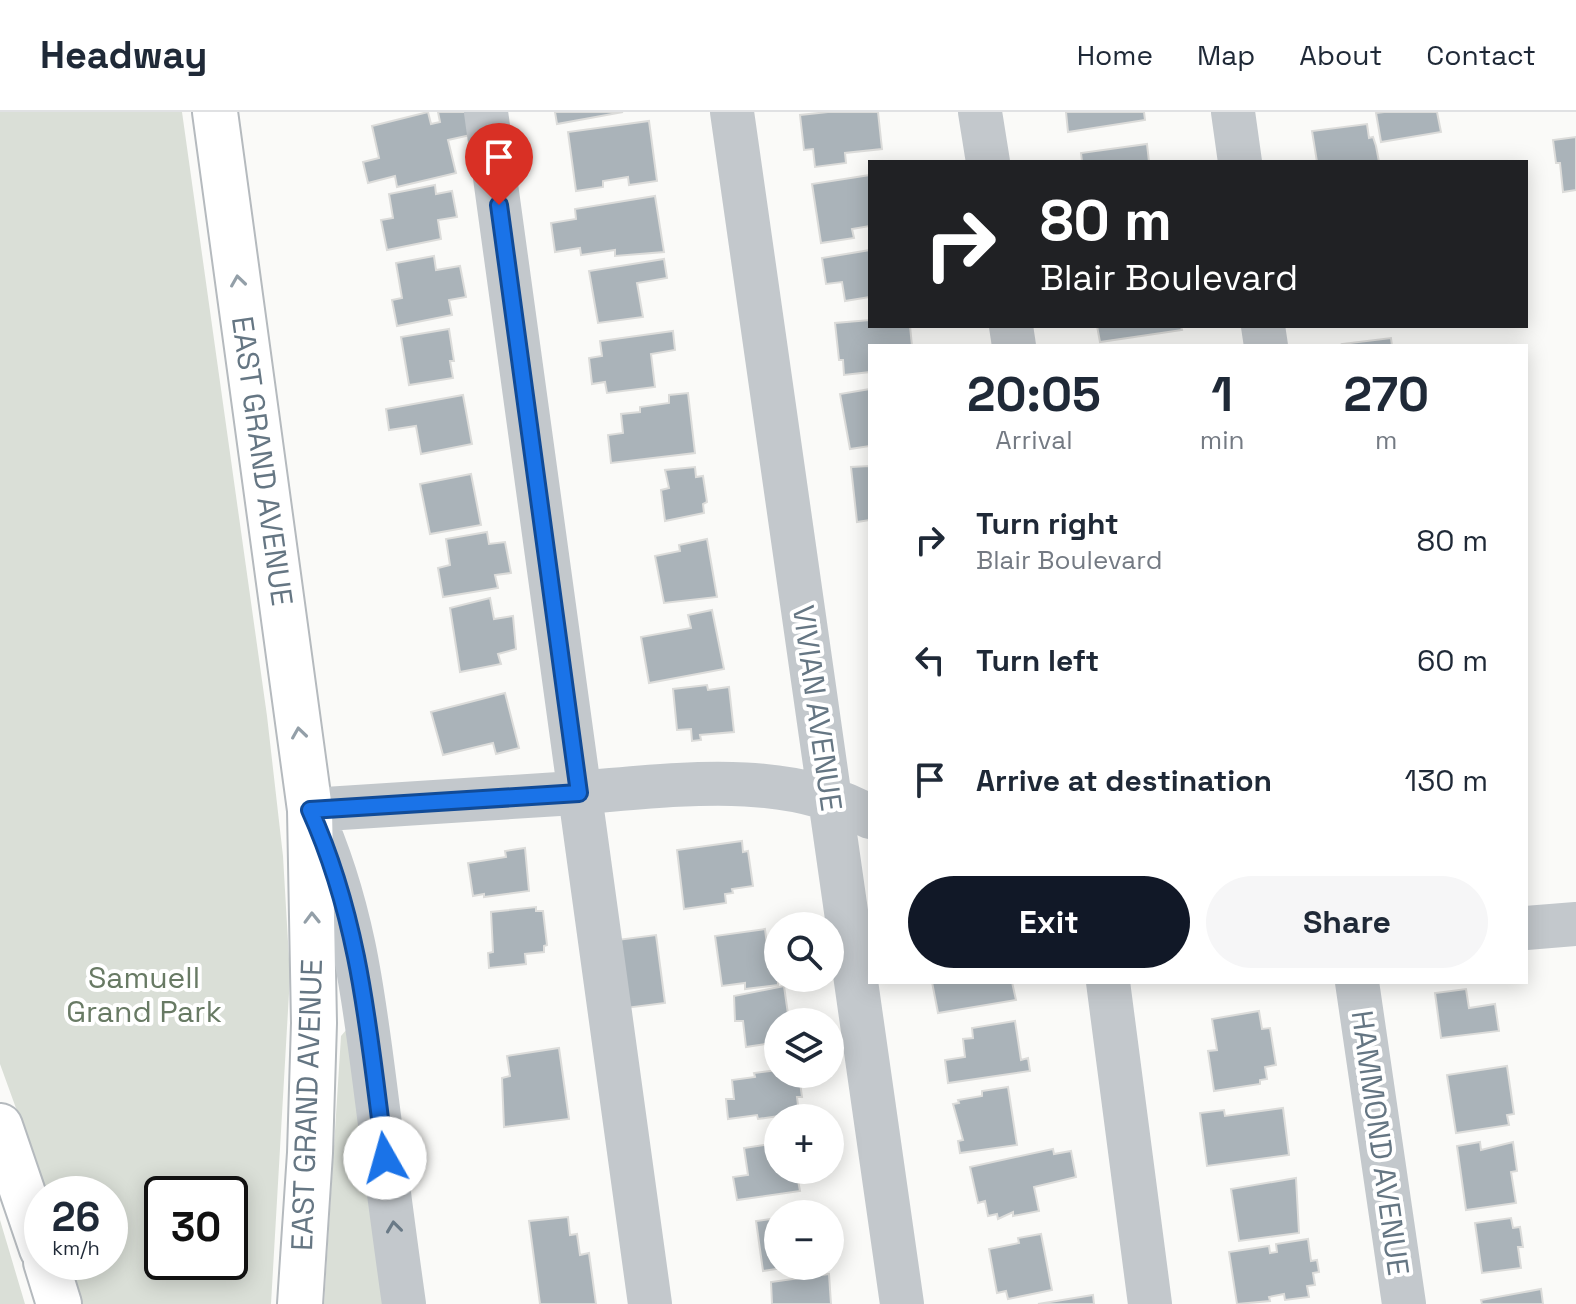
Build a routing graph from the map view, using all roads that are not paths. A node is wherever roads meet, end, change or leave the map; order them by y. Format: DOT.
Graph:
graph roads {
  1 [pos="215,112"];
  2 [pos="486,112"];
  3 [pos="732,112"];
  4 [pos="980,112"];
  5 [pos="1233,112"];
  6 [pos="988,160"];
  7 [pos="1240,160"];
  8 [pos="579,793"];
  9 [pos="830,799"];
  10 [pos="310,810"];
  11 [pos="868,816"];
  12 [pos="1576,924"];
  13 [pos="1528,928"];
  14 [pos="1108,984"];
  15 [pos="1357,984"];
  16 [pos="0,1126"];
  17 [pos="24,1196"];
  18 [pos="52,1280"];
  19 [pos="59,1304"];
  20 [pos="300,1304"];
  21 [pos="404,1304"];
  22 [pos="650,1304"];
  23 [pos="902,1304"];
  24 [pos="1150,1304"];
  25 [pos="1404,1304"];
  10 -- 1 [label="main road, EAST GRAND AVENUE, one-way"];
  2 -- 8 [label="street"];
  3 -- 9 [label="street, VIVIAN AVENUE"];
  4 -- 6 [label="street"];
  5 -- 7 [label="street"];
  8 -- 9 [label="street"];
  8 -- 10 [label="street"];
  8 -- 22 [label="street"];
  9 -- 11 [label="street"];
  9 -- 23 [label="street, VIVIAN AVENUE"];
  20 -- 10 [label="main road, EAST GRAND AVENUE, one-way"];
  21 -- 10 [label="street, EAST GRAND AVENUE, one-way"];
  12 -- 13 [label="street"];
  14 -- 24 [label="street"];
  15 -- 25 [label="street, HAMMOND AVENUE"];
  16 -- 17 [label="main road"];
  18 -- 19 [label="main road"];
}
